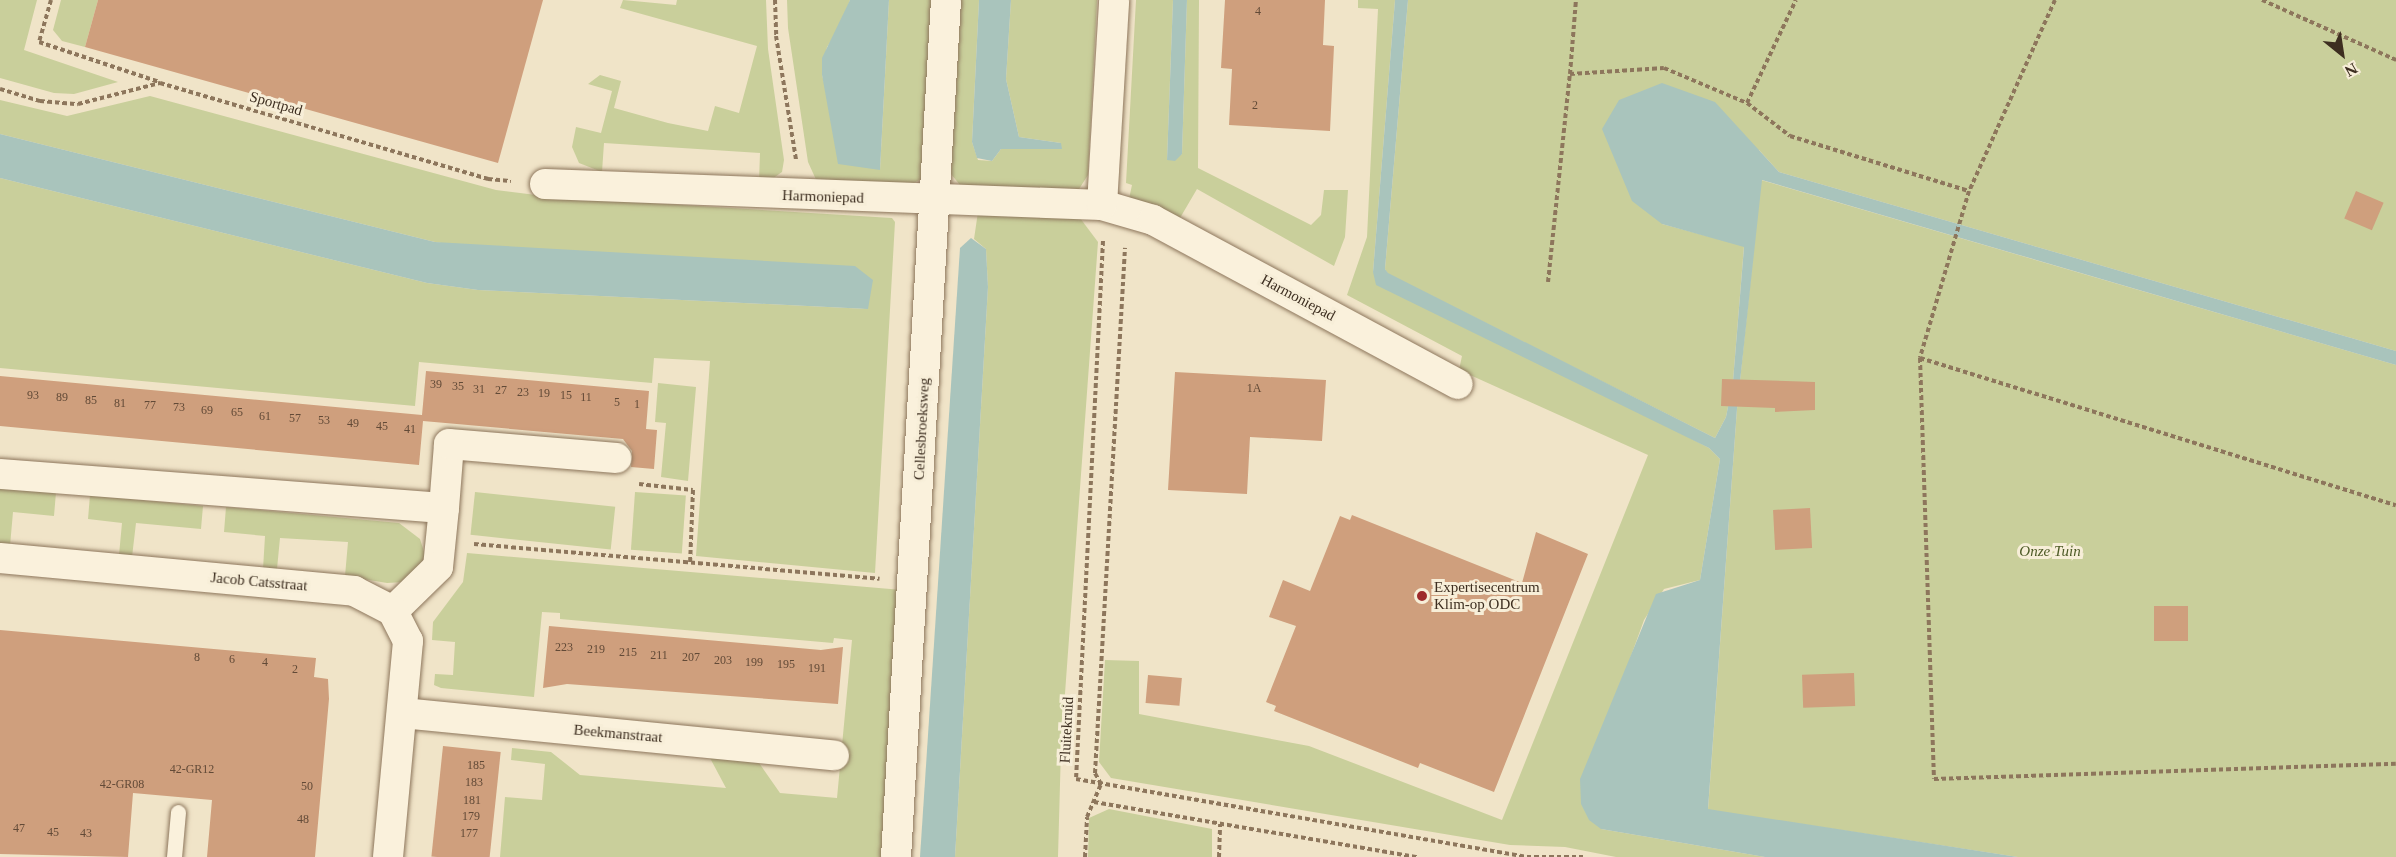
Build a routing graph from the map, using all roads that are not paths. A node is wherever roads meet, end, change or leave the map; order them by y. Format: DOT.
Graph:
graph roads {
  1 [pos="946,0"];
  2 [pos="1114,0"];
  3 [pos="545,184"];
  4 [pos="935,200"];
  5 [pos="1114,209"];
  6 [pos="1458,384"];
  7 [pos="616,458"];
  8 [pos="0,474"];
  9 [pos="444,508"];
  10 [pos="0,558"];
  11 [pos="393,611"];
  12 [pos="402,713"];
  13 [pos="834,755"];
  14 [pos="178,812"];
  15 [pos="174,857"];
  16 [pos="388,857"];
  17 [pos="896,857"];
  1 -- 4 [label="street, Cellesbroeksweg"];
  2 -- 5 [label="street"];
  3 -- 4 [label="street, Harmoniepad"];
  4 -- 5 [label="street, Harmoniepad"];
  4 -- 17 [label="street, Cellesbroeksweg"];
  5 -- 6 [label="street, Harmoniepad"];
  7 -- 9 [label="street"];
  8 -- 9 [label="street"];
  9 -- 11 [label="street"];
  10 -- 11 [label="street, Jacob Catsstraat"];
  11 -- 12 [label="street"];
  12 -- 13 [label="street, Beekmanstraat"];
  12 -- 16 [label="street"];
  14 -- 15 [label="lane"];
}
